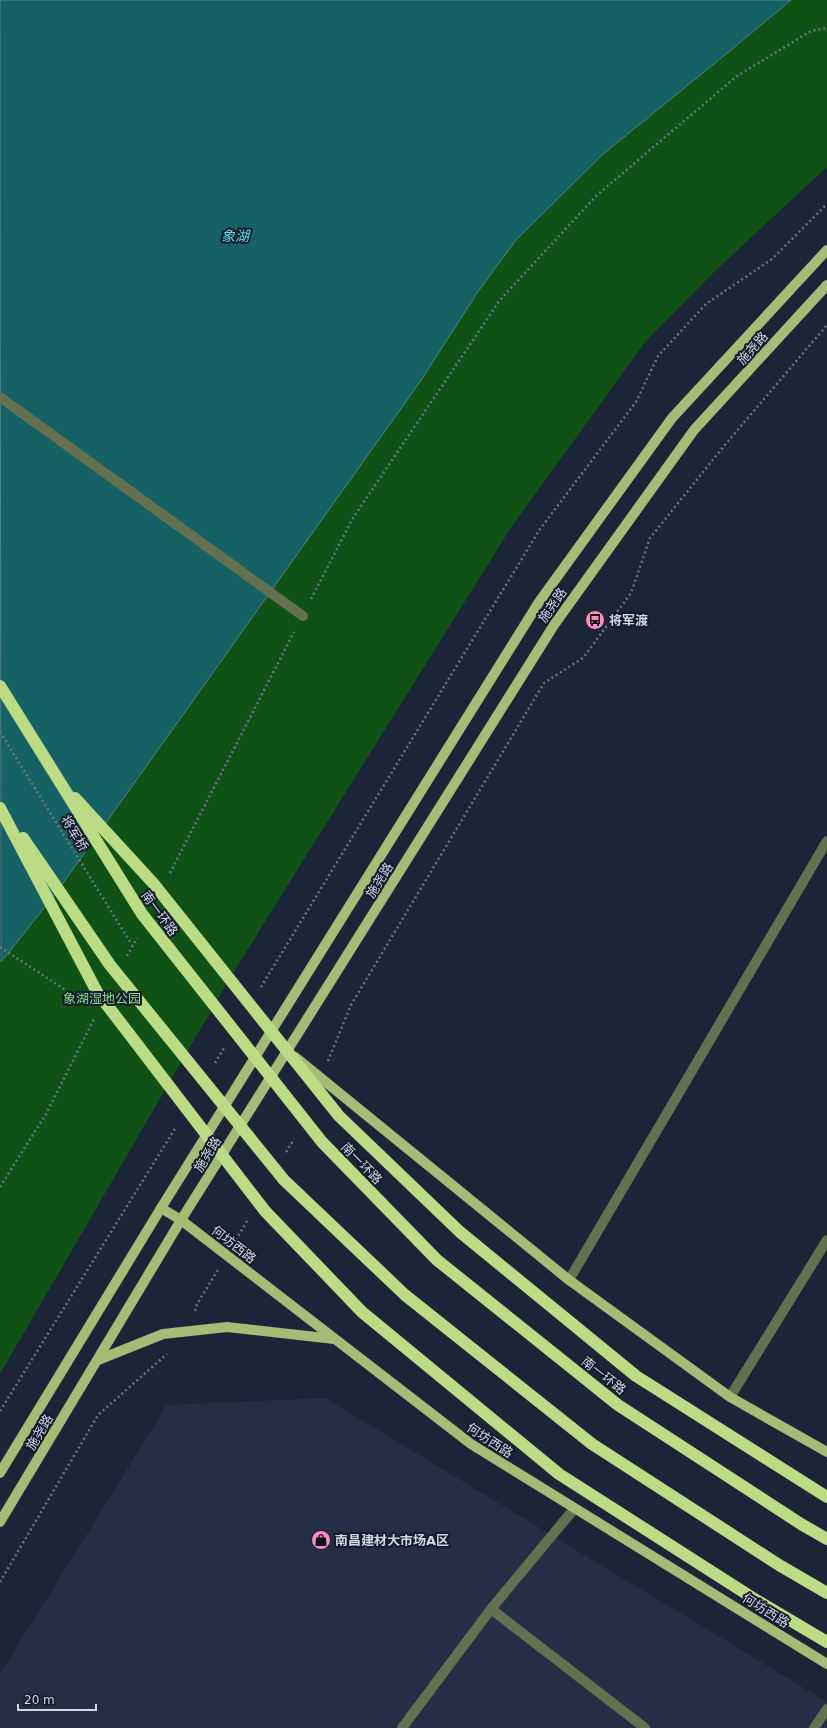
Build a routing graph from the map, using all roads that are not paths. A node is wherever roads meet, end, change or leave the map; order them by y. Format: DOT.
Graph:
graph roads {
  1 [pos="827,250"];
  2 [pos="827,285"];
  3 [pos="0,397"];
  4 [pos="303,616"];
  5 [pos="0,686"];
  6 [pos="54,776"];
  7 [pos="0,804"];
  8 [pos="0,808"];
  9 [pos="827,841"];
  10 [pos="269,1035"];
  11 [pos="288,1051"];
  12 [pos="161,1208"];
  13 [pos="181,1220"];
  14 [pos="827,1240"];
  15 [pos="569,1280"];
  16 [pos="334,1339"];
  17 [pos="98,1360"];
  18 [pos="730,1397"];
  19 [pos="827,1452"];
  20 [pos="0,1473"];
  21 [pos="827,1497"];
  22 [pos="574,1509"];
  23 [pos="0,1522"];
  24 [pos="827,1539"];
  25 [pos="827,1593"];
  26 [pos="491,1609"];
  27 [pos="827,1642"];
  28 [pos="827,1664"];
  29 [pos="827,1709"];
  30 [pos="402,1728"];
  31 [pos="645,1728"];
  32 [pos="814,1728"];
  1 -- 10 [label="main road, 施尧路"];
  2 -- 11 [label="main road, 施尧路"];
  3 -- 4 [label="street"];
  5 -- 6 [label="highway, 南一环路, bridge"];
  6 -- 21 [label="highway, bridge"];
  6 -- 24 [label="highway, 南一环路, bridge"];
  7 -- 25 [label="highway, bridge"];
  8 -- 27 [label="highway, bridge"];
  9 -- 15 [label="street"];
  10 -- 11 [label="main road"];
  10 -- 12 [label="main road, 施尧路"];
  11 -- 13 [label="main road, 施尧路"];
  11 -- 15 [label="main road"];
  12 -- 13 [label="main road, 何坊西路"];
  12 -- 20 [label="main road, 施尧路"];
  13 -- 16 [label="main road, 何坊西路"];
  13 -- 17 [label="main road, 施尧路"];
  14 -- 18 [label="street"];
  15 -- 18 [label="main road"];
  16 -- 17 [label="main road"];
  16 -- 22 [label="main road, 何坊西路"];
  17 -- 23 [label="main road, 施尧路"];
  18 -- 19 [label="main road"];
  22 -- 26 [label="street"];
  22 -- 28 [label="main road, 何坊西路"];
  26 -- 30 [label="street"];
  26 -- 31 [label="street"];
  29 -- 32 [label="street"];
}
